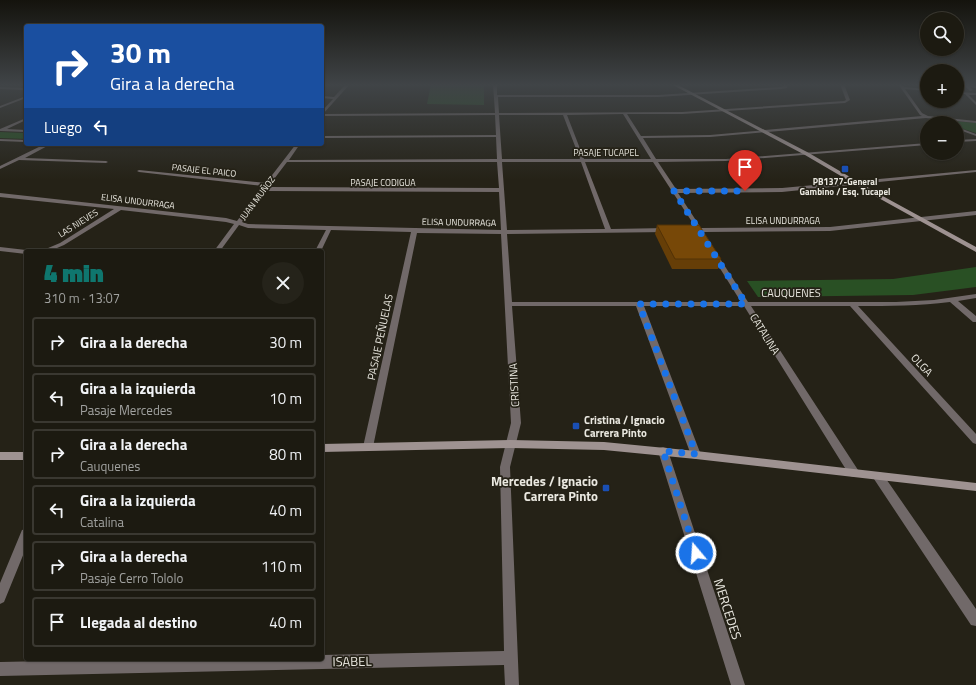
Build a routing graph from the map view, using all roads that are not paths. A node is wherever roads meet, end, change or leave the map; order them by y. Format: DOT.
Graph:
graph roads {
  1 [pos="497,116"];
  2 [pos="566,116"];
  3 [pos="626,116"];
  4 [pos="735,116"];
  5 [pos="920,118"];
  6 [pos="24,120"];
  7 [pos="964,121"];
  8 [pos="976,122"];
  9 [pos="0,130"];
  10 [pos="24,131"];
  11 [pos="764,131"];
  12 [pos="964,131"];
  13 [pos="498,136"];
  14 [pos="976,136"];
  15 [pos="324,137"];
  16 [pos="640,137"];
  17 [pos="0,140"];
  18 [pos="976,140"];
  19 [pos="24,141"];
  20 [pos="964,141"];
  21 [pos="920,145"];
  22 [pos="45,146"];
  23 [pos="296,146"];
  24 [pos="807,154"];
  25 [pos="18,159"];
  26 [pos="500,160"];
  27 [pos="582,160"];
  28 [pos="655,160"];
  29 [pos="285,161"];
  30 [pos="106,162"];
  31 [pos="0,168"];
  32 [pos="976,171"];
  33 [pos="140,172"];
  34 [pos="856,183"];
  35 [pos="265,187"];
  36 [pos="502,190"];
  37 [pos="674,191"];
  38 [pos="0,195"];
  39 [pos="120,208"];
  40 [pos="976,213"];
  41 [pos="920,219"];
  42 [pos="238,223"];
  43 [pos="329,229"];
  44 [pos="609,230"];
  45 [pos="676,230"];
  46 [pos="684,230"];
  47 [pos="414,231"];
  48 [pos="504,232"];
  49 [pos="701,233"];
  50 [pos="711,248"];
  51 [pos="0,249"];
  52 [pos="49,249"];
  53 [pos="218,249"];
  54 [pos="319,249"];
  55 [pos="976,250"];
  56 [pos="24,252"];
  57 [pos="976,296"];
  58 [pos="951,299"];
  59 [pos="509,304"];
  60 [pos="639,304"];
  61 [pos="746,304"];
  62 [pos="852,304"];
  63 [pos="976,320"];
  64 [pos="976,440"];
  65 [pos="511,444"];
  66 [pos="368,447"];
  67 [pos="324,448"];
  68 [pos="663,451"];
  69 [pos="696,454"];
  70 [pos="0,456"];
  71 [pos="24,456"];
  72 [pos="854,473"];
  73 [pos="878,476"];
  74 [pos="976,487"];
  75 [pos="24,539"];
  76 [pos="0,598"];
  77 [pos="976,620"];
  78 [pos="511,658"];
  79 [pos="0,669"];
  80 [pos="512,685"];
  81 [pos="738,685"];
  1 -- 13 [label="street, CRISTINA"];
  2 -- 27 [label="street"];
  3 -- 16 [label="street"];
  4 -- 11 [label="street"];
  5 -- 11 [label="street"];
  6 -- 9 [label="street"];
  7 -- 8 [label="street"];
  9 -- 10 [label="street"];
  11 -- 16 [label="street"];
  11 -- 24 [label="street"];
  12 -- 14 [label="street"];
  13 -- 15 [label="street"];
  13 -- 26 [label="street, CRISTINA"];
  16 -- 28 [label="street"];
  17 -- 19 [label="street"];
  18 -- 20 [label="street"];
  21 -- 24 [label="street, PASAJE TUCAPEL"];
  22 -- 25 [label="street"];
  23 -- 29 [label="street, JUAN MUÑOZ"];
  24 -- 28 [label="street, PASAJE TUCAPEL"];
  24 -- 34 [label="street"];
  25 -- 30 [label="street"];
  25 -- 31 [label="street"];
  26 -- 27 [label="street, PASAJE TUCAPEL"];
  26 -- 29 [label="street, PASAJE TUCAPEL"];
  26 -- 36 [label="street, CRISTINA"];
  27 -- 28 [label="street, PASAJE TUCAPEL"];
  27 -- 44 [label="street"];
  28 -- 37 [label="street"];
  29 -- 35 [label="street, JUAN MUÑOZ"];
  32 -- 34 [label="street"];
  33 -- 35 [label="street, PASAJE EL PAICO"];
  34 -- 37 [label="street"];
  34 -- 41 [label="street"];
  35 -- 36 [label="street, PASAJE CODIGUA"];
  35 -- 42 [label="street, JUAN MUÑOZ"];
  36 -- 48 [label="street, CRISTINA"];
  37 -- 49 [label="street"];
  38 -- 39 [label="street, ELISA UNDURRAGA"];
  39 -- 42 [label="street, ELISA UNDURRAGA"];
  39 -- 52 [label="street, LAS NIEVES"];
  40 -- 41 [label="street, ELISA UNDURRAGA"];
  41 -- 49 [label="street, ELISA UNDURRAGA"];
  41 -- 55 [label="street"];
  42 -- 43 [label="street, ELISA UNDURRAGA"];
  42 -- 53 [label="street, JUAN MUÑOZ"];
  43 -- 47 [label="street, ELISA UNDURRAGA"];
  43 -- 54 [label="street"];
  44 -- 45 [label="street, ELISA UNDURRAGA"];
  44 -- 48 [label="street, ELISA UNDURRAGA"];
  46 -- 49 [label="street, ELISA UNDURRAGA"];
  47 -- 48 [label="street, ELISA UNDURRAGA"];
  47 -- 66 [label="street, PASAJE PEÑUELAS"];
  48 -- 59 [label="street, CRISTINA"];
  50 -- 61 [label="street, CATALINA"];
  51 -- 56 [label="street"];
  57 -- 58 [label="street, CAUQUENES"];
  58 -- 62 [label="street, CAUQUENES"];
  58 -- 63 [label="street"];
  59 -- 60 [label="street, CAUQUENES"];
  59 -- 65 [label="street, CRISTINA"];
  60 -- 61 [label="street, CAUQUENES"];
  60 -- 69 [label="street"];
  61 -- 62 [label="street, CAUQUENES"];
  61 -- 72 [label="street, CATALINA"];
  62 -- 64 [label="street, OLGA"];
  65 -- 66 [label="street"];
  65 -- 68 [label="street"];
  65 -- 78 [label="street, CRISTINA"];
  66 -- 67 [label="street"];
  68 -- 69 [label="street"];
  68 -- 81 [label="street, MERCEDES"];
  69 -- 72 [label="street"];
  70 -- 71 [label="street"];
  72 -- 73 [label="street"];
  73 -- 74 [label="street"];
  73 -- 77 [label="street"];
  75 -- 76 [label="street"];
  78 -- 79 [label="street, ISABEL"];
  78 -- 80 [label="street, CRISTINA"];
}
